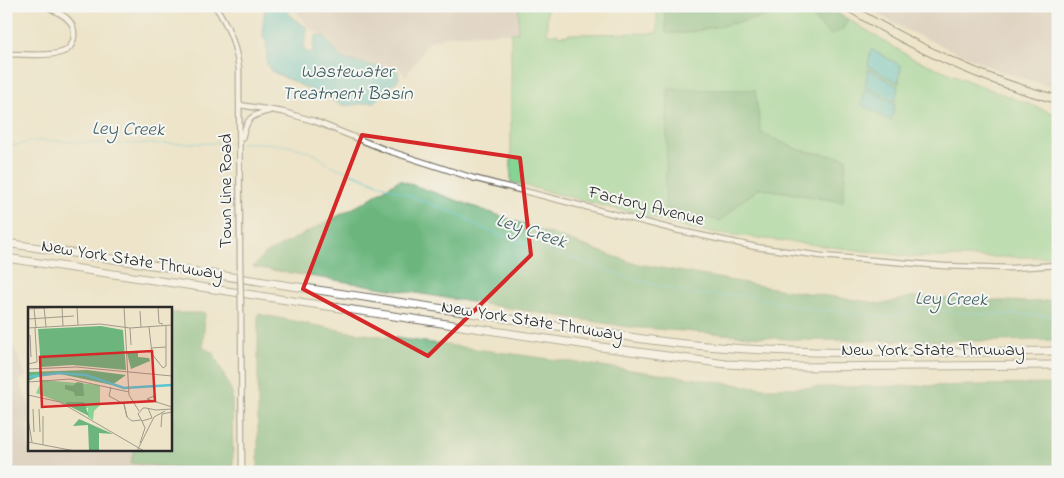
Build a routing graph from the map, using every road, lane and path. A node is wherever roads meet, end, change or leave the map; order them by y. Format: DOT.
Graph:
graph roads {
  1 [pos="46,6"];
  2 [pos="215,6"];
  3 [pos="6,54"];
  4 [pos="240,105"];
  5 [pos="272,111"];
  6 [pos="242,133"];
  7 [pos="6,243"];
  8 [pos="6,258"];
  9 [pos="1058,265"];
  10 [pos="1058,351"];
  11 [pos="1058,365"];
  12 [pos="6,456"];
  13 [pos="9,472"];
  14 [pos="242,472"];
  1 -- 3 [label="street"];
  2 -- 4 [label="street, Town Line Road"];
  4 -- 5 [label="street, Factory Avenue"];
  4 -- 6 [label="street, Town Line Road"];
  5 -- 6 [label="street"];
  5 -- 9 [label="street, Factory Avenue"];
  6 -- 14 [label="street, Town Line Road, bridge"];
  7 -- 10 [label="highway, New York State Thruway"];
  8 -- 11 [label="highway, New York State Thruway"];
  12 -- 13 [label="street"];
}
